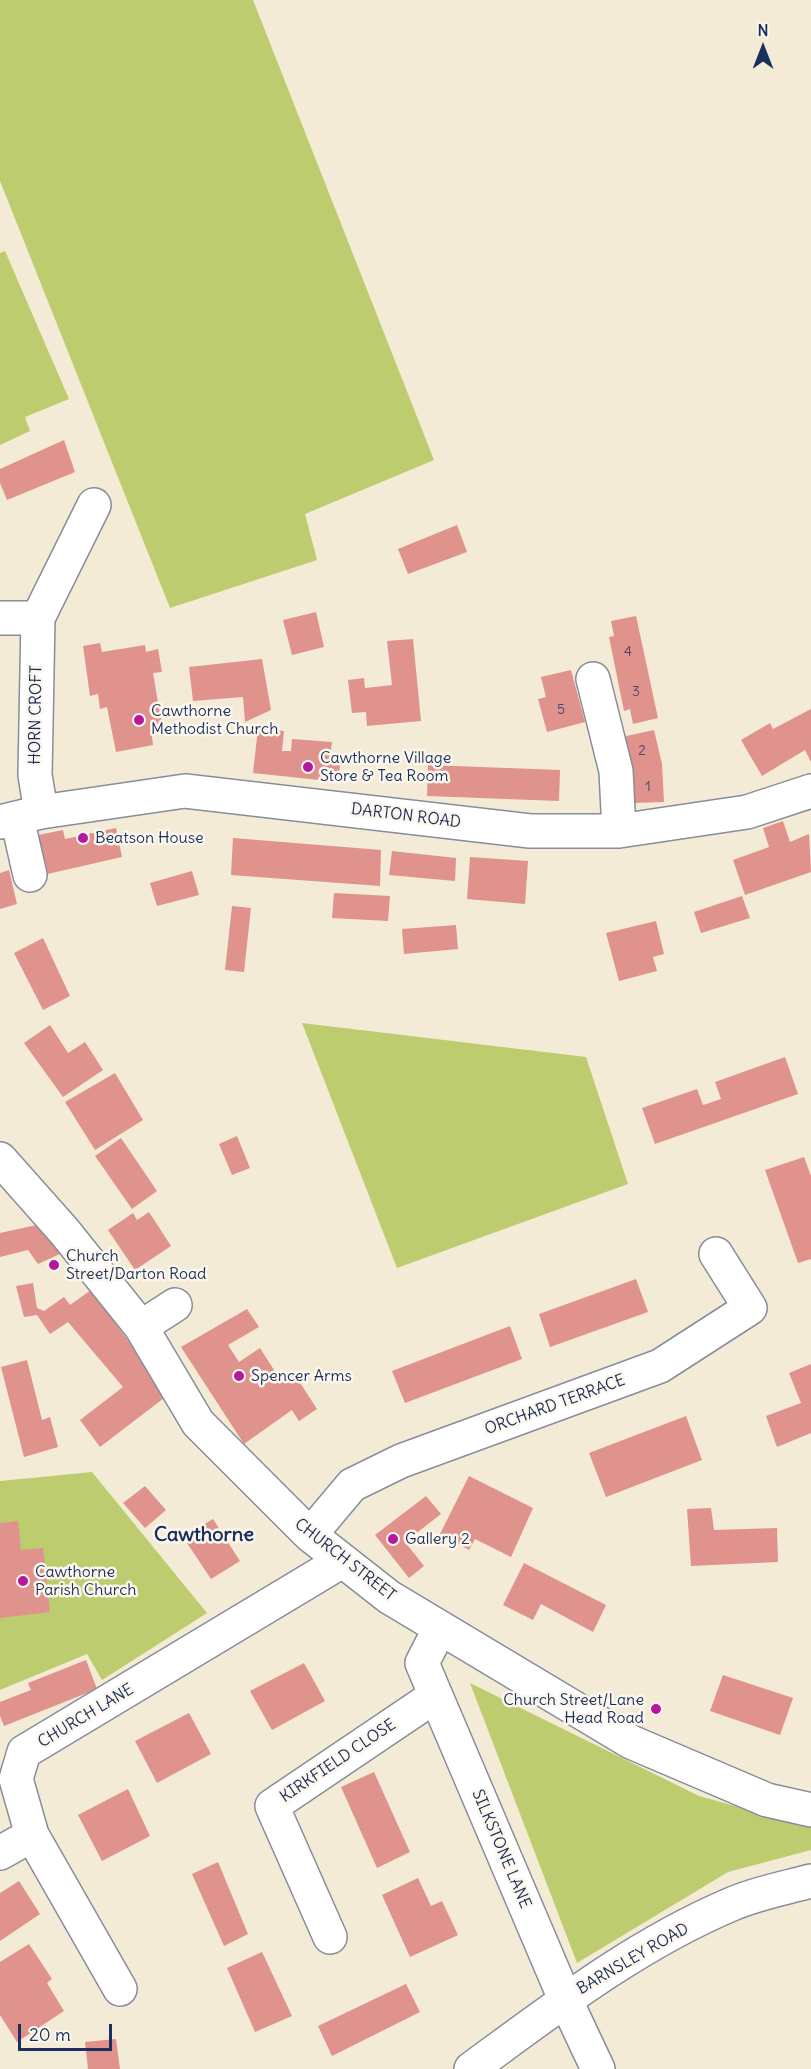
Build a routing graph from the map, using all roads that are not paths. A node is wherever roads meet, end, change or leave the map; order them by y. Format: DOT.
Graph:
graph roads {
  1 [pos="94,505"];
  2 [pos="0,618"];
  3 [pos="38,618"];
  4 [pos="593,679"];
  5 [pos="811,791"];
  6 [pos="19,817"];
  7 [pos="619,831"];
  8 [pos="30,875"];
  9 [pos="0,1159"];
  10 [pos="716,1254"];
  11 [pos="175,1305"];
  12 [pos="141,1328"];
  13 [pos="310,1535"];
  14 [pos="342,1561"];
  15 [pos="440,1628"];
  16 [pos="435,1696"];
  17 [pos="811,1810"];
  18 [pos="32,1835"];
  19 [pos="0,1853"];
  20 [pos="811,1881"];
  21 [pos="330,1937"];
  22 [pos="120,1989"];
  23 [pos="565,1999"];
  24 [pos="471,2069"];
  25 [pos="598,2069"];
  1 -- 3 [label="street, HORN CROFT"];
  2 -- 3 [label="street"];
  3 -- 6 [label="street, HORN CROFT"];
  4 -- 7 [label="street"];
  5 -- 7 [label="street, DARTON ROAD"];
  6 -- 7 [label="street, DARTON ROAD"];
  6 -- 8 [label="street, HORN CROFT"];
  9 -- 12 [label="street, CHURCH STREET"];
  10 -- 13 [label="street, ORCHARD TERRACE"];
  11 -- 12 [label="street"];
  12 -- 13 [label="street, CHURCH STREET"];
  13 -- 14 [label="street, CHURCH STREET"];
  14 -- 15 [label="street, CHURCH STREET"];
  14 -- 18 [label="street, CHURCH LANE"];
  15 -- 16 [label="street, SILKSTONE LANE"];
  15 -- 17 [label="street, CHURCH STREET"];
  16 -- 21 [label="street, KIRKFIELD CLOSE"];
  16 -- 23 [label="street, SILKSTONE LANE"];
  18 -- 19 [label="street"];
  18 -- 22 [label="street, CHURCH LANE"];
  20 -- 23 [label="street, BARNSLEY ROAD"];
  23 -- 24 [label="street, BARNSLEY ROAD"];
  23 -- 25 [label="street, SILKSTONE LANE"];
}
